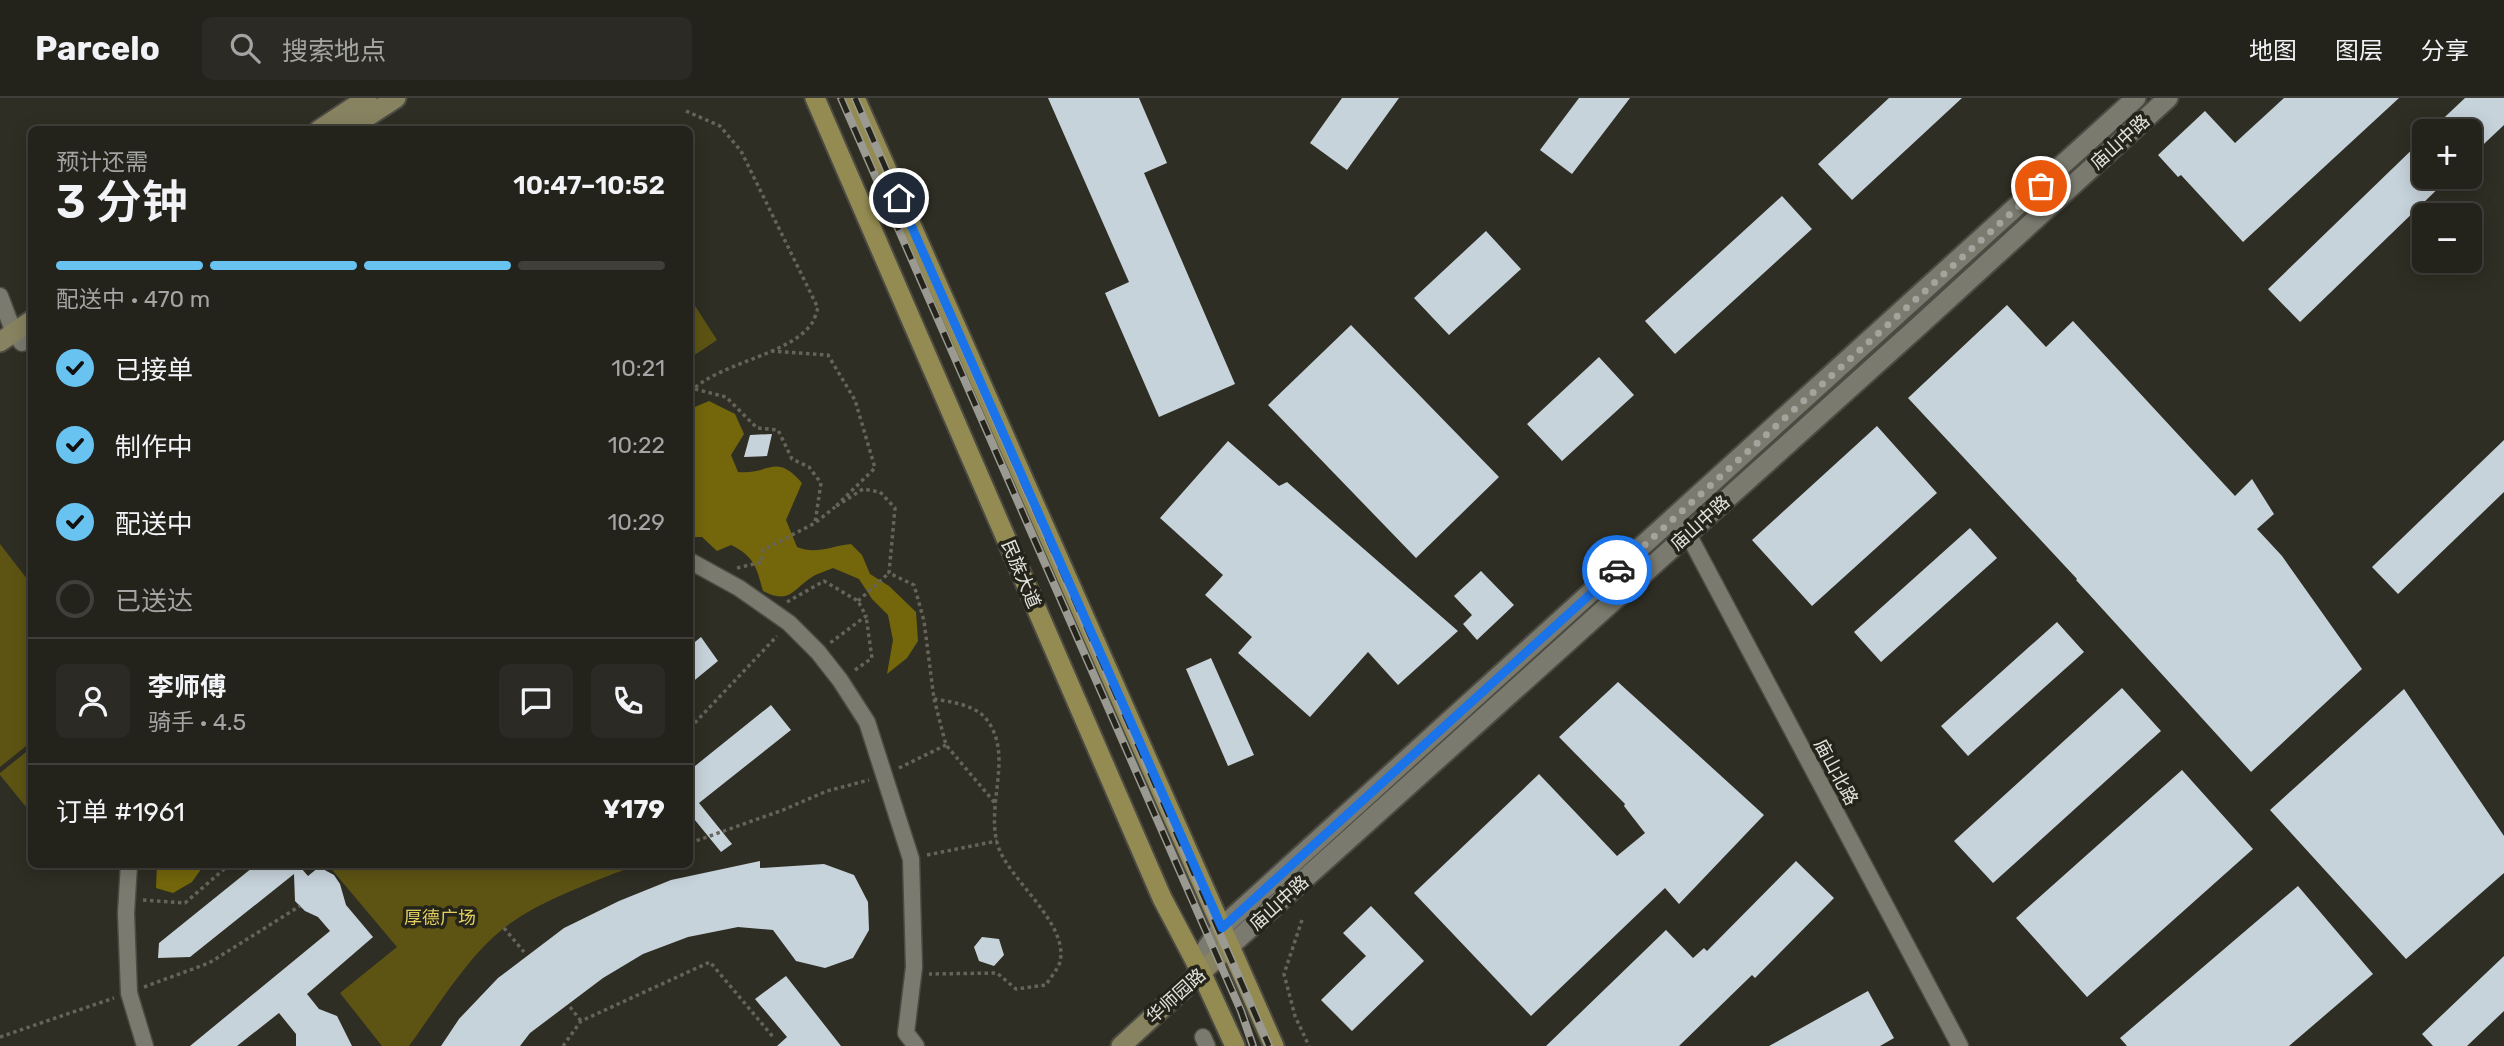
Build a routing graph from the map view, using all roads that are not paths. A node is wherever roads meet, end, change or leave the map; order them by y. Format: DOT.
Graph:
graph roads {
  1 [pos="367,98"];
  2 [pos="396,98"];
  3 [pos="815,98"];
  4 [pos="855,98"];
  5 [pos="2136,98"];
  6 [pos="2168,98"];
  7 [pos="325,126"];
  8 [pos="353,126"];
  9 [pos="0,296"];
  10 [pos="17,338"];
  11 [pos="0,358"];
  12 [pos="1674,518"];
  13 [pos="1688,534"];
  14 [pos="693,563"];
  15 [pos="130,868"];
  16 [pos="1222,928"];
  17 [pos="1230,946"];
  18 [pos="1199,967"];
  19 [pos="145,1046"];
  20 [pos="916,1046"];
  21 [pos="1121,1046"];
  22 [pos="1235,1046"];
  23 [pos="1274,1046"];
  24 [pos="1960,1046"];
  1 -- 7 [label="main road"];
  2 -- 8 [label="main road"];
  3 -- 18 [label="main road, 民族大道"];
  4 -- 16 [label="main road"];
  5 -- 12 [label="street, 庙山中路"];
  6 -- 13 [label="street, 庙山中路"];
  9 -- 10 [label="street"];
  10 -- 11 [label="main road"];
  12 -- 13 [label="street, 庙山北路"];
  12 -- 16 [label="street, 庙山中路"];
  13 -- 17 [label="street, 庙山中路"];
  13 -- 24 [label="street, 庙山北路"];
  14 -- 20 [label="street"];
  15 -- 19 [label="street"];
  16 -- 17 [label="main road"];
  16 -- 18 [label="street, 庙山中路"];
  17 -- 18 [label="main road, 华师园路"];
  17 -- 23 [label="main road"];
  18 -- 21 [label="main road, 华师园路"];
  18 -- 22 [label="main road, 民族大道"];
}
